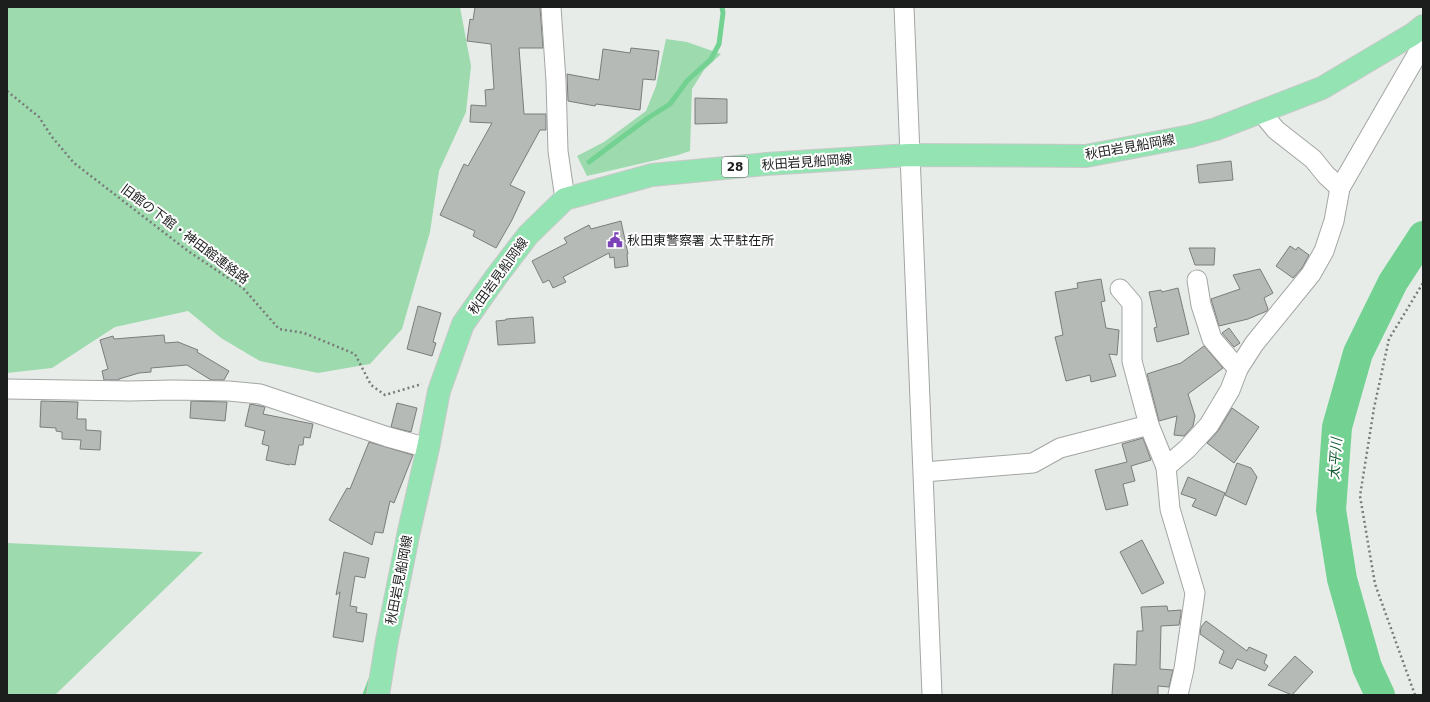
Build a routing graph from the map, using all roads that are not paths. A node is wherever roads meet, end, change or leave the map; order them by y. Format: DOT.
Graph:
graph roads {
  1 [pos="551,7"];
  2 [pos="904,7"];
  3 [pos="1423,26"];
  4 [pos="1423,40"];
  5 [pos="1262,112"];
  6 [pos="909,155"];
  7 [pos="1340,188"];
  8 [pos="565,199"];
  9 [pos="1197,280"];
  10 [pos="1120,289"];
  11 [pos="1238,369"];
  12 [pos="7,389"];
  13 [pos="1149,425"];
  14 [pos="428,448"];
  15 [pos="1166,467"];
  16 [pos="924,472"];
  17 [pos="378,695"];
  18 [pos="932,695"];
  19 [pos="1178,695"];
  1 -- 8 [label="street"];
  2 -- 6 [label="street"];
  3 -- 5 [label="main road, 秋田岩見船岡線 / 28"];
  4 -- 7 [label="street"];
  5 -- 6 [label="main road, 秋田岩見船岡線 / 28"];
  5 -- 7 [label="street"];
  6 -- 8 [label="main road, 秋田岩見船岡線 / 28"];
  6 -- 16 [label="street"];
  7 -- 11 [label="street"];
  8 -- 14 [label="main road, 秋田岩見船岡線 / 28"];
  9 -- 11 [label="street"];
  10 -- 13 [label="street"];
  11 -- 15 [label="street"];
  12 -- 14 [label="street"];
  13 -- 15 [label="street"];
  13 -- 16 [label="street"];
  14 -- 17 [label="main road, 秋田岩見船岡線 / 28"];
  15 -- 19 [label="street"];
  16 -- 18 [label="street"];
}
